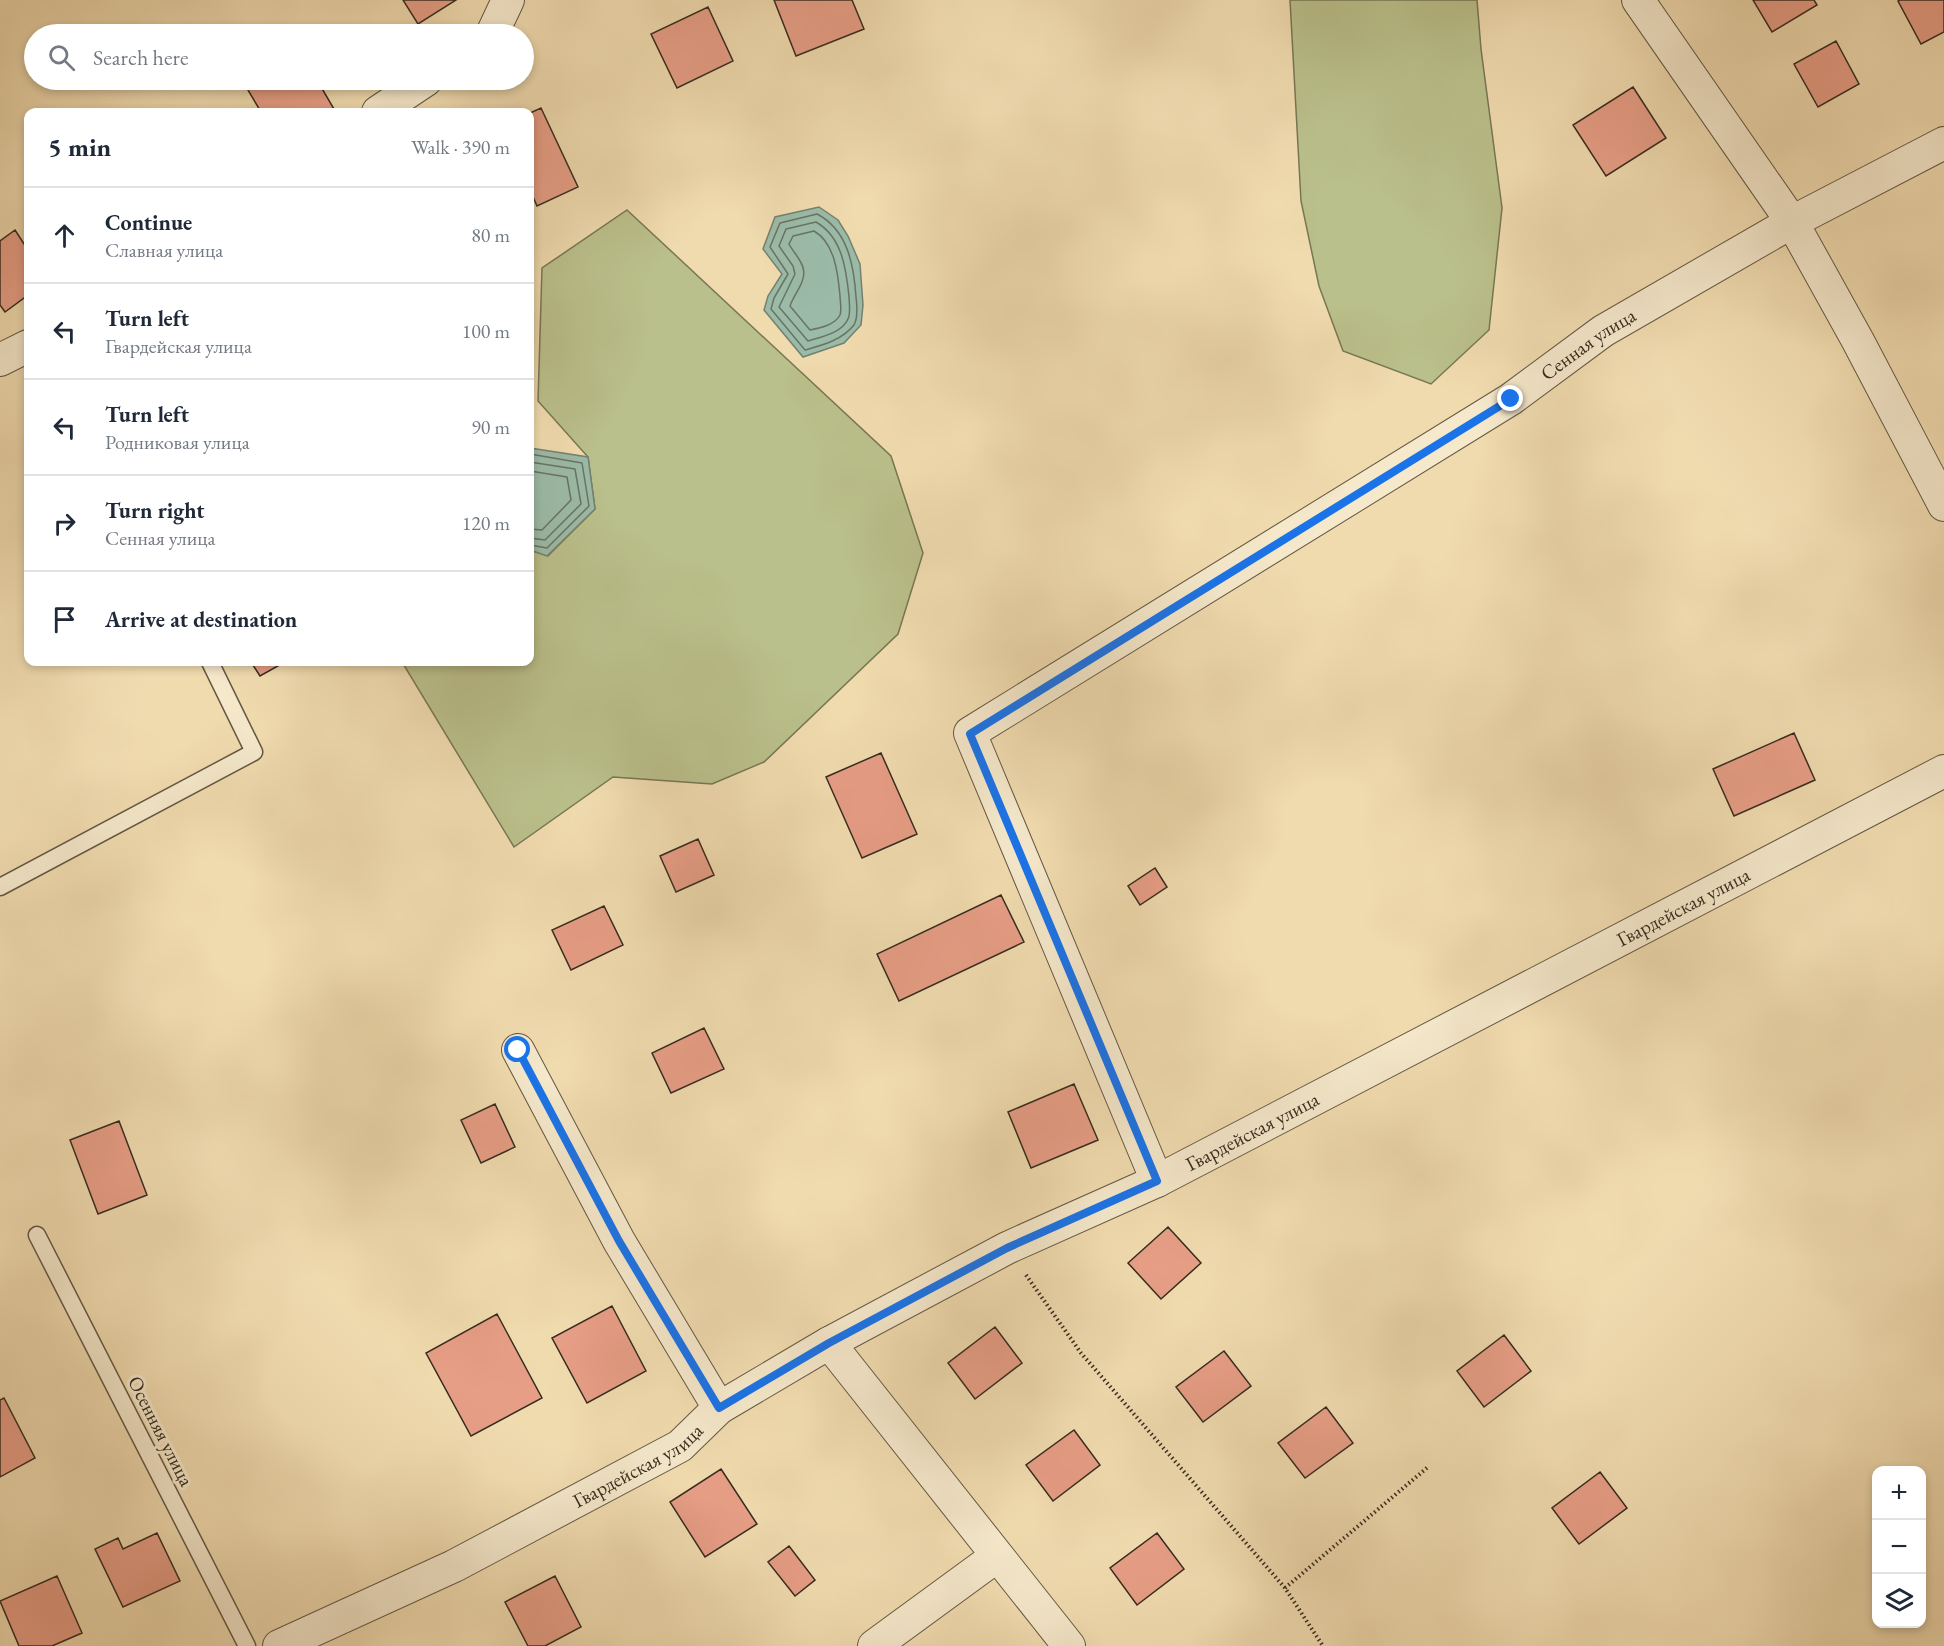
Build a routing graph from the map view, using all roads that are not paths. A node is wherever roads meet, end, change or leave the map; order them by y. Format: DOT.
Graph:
graph roads {
  1 [pos="508,0"];
  2 [pos="1638,0"];
  3 [pos="497,24"];
  4 [pos="411,90"];
  5 [pos="384,108"];
  6 [pos="1944,143"];
  7 [pos="1792,222"];
  8 [pos="24,348"];
  9 [pos="0,360"];
  10 [pos="1944,505"];
  11 [pos="212,666"];
  12 [pos="1944,771"];
  13 [pos="0,886"];
  14 [pos="518,1050"];
  15 [pos="1157,1181"];
  16 [pos="37,1235"];
  17 [pos="829,1343"];
  18 [pos="719,1408"];
  19 [pos="997,1556"];
  20 [pos="247,1646"];
  21 [pos="279,1646"];
  22 [pos="874,1646"];
  23 [pos="1069,1646"];
  1 -- 3 [label="street"];
  2 -- 7 [label="street"];
  4 -- 5 [label="street"];
  6 -- 7 [label="street, Сенная улица"];
  7 -- 10 [label="street"];
  7 -- 15 [label="street, Сенная улица"];
  8 -- 9 [label="street"];
  11 -- 13 [label="lane"];
  12 -- 15 [label="street, Гвардейская улица"];
  14 -- 18 [label="street"];
  15 -- 17 [label="street, Гвардейская улица"];
  16 -- 20 [label="lane, Осенняя улица"];
  17 -- 18 [label="street, Гвардейская улица"];
  17 -- 19 [label="street"];
  18 -- 21 [label="street, Гвардейская улица"];
  19 -- 22 [label="street"];
  19 -- 23 [label="street"];
}
